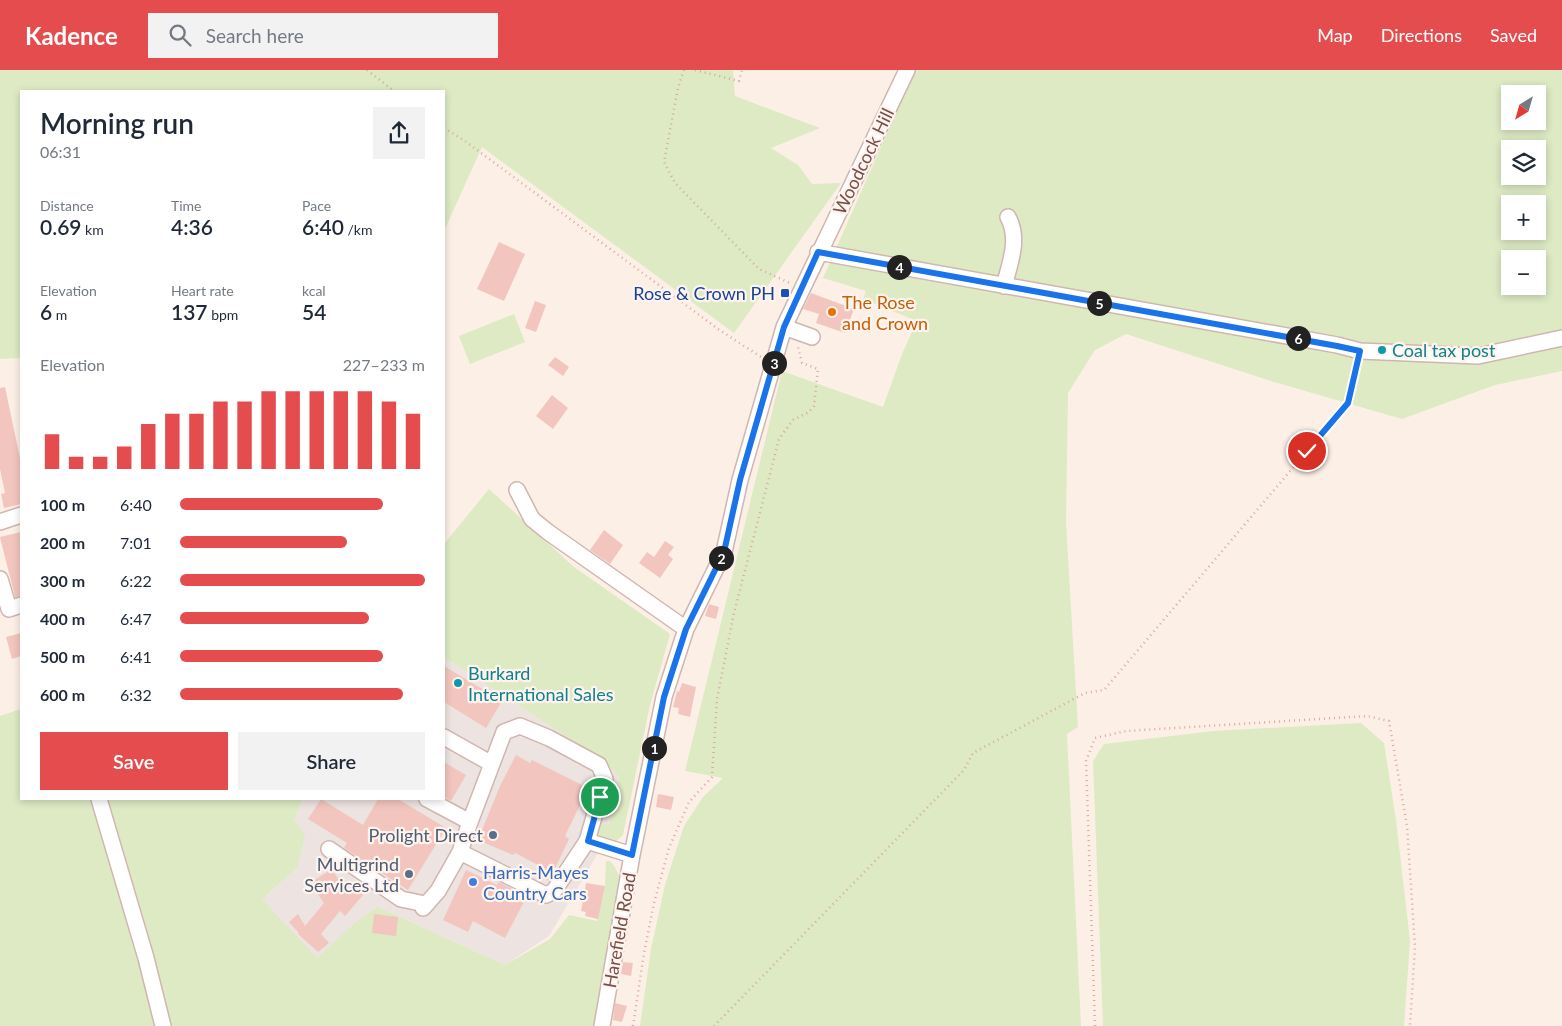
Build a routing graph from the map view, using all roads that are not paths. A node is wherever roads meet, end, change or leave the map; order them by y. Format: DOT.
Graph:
graph roads {
  1 [pos="907,70"];
  2 [pos="1008,216"];
  3 [pos="818,252"];
  4 [pos="1004,286"];
  5 [pos="784,327"];
  6 [pos="812,338"];
  7 [pos="1562,338"];
  8 [pos="517,490"];
  9 [pos="20,515"];
  10 [pos="0,522"];
  11 [pos="1,587"];
  12 [pos="20,605"];
  13 [pos="686,629"];
  14 [pos="445,738"];
  15 [pos="492,764"];
  16 [pos="99,800"];
  17 [pos="429,800"];
  18 [pos="470,822"];
  19 [pos="588,841"];
  20 [pos="329,850"];
  21 [pos="460,852"];
  22 [pos="632,855"];
  23 [pos="164,1026"];
  24 [pos="602,1026"];
  1 -- 3 [label="street, Woodcock Hill"];
  2 -- 4 [label="street"];
  3 -- 4 [label="street"];
  3 -- 5 [label="street, Harefield Road"];
  4 -- 7 [label="street"];
  5 -- 6 [label="street"];
  5 -- 13 [label="street, Harefield Road"];
  8 -- 13 [label="street"];
  9 -- 10 [label="street"];
  11 -- 12 [label="street"];
  13 -- 22 [label="street, Harefield Road"];
  14 -- 15 [label="street"];
  15 -- 18 [label="street"];
  15 -- 19 [label="street"];
  16 -- 23 [label="street"];
  17 -- 18 [label="street"];
  18 -- 21 [label="street"];
  19 -- 21 [label="street"];
  19 -- 22 [label="street"];
  20 -- 21 [label="street"];
  22 -- 24 [label="street, Harefield Road"];
}
